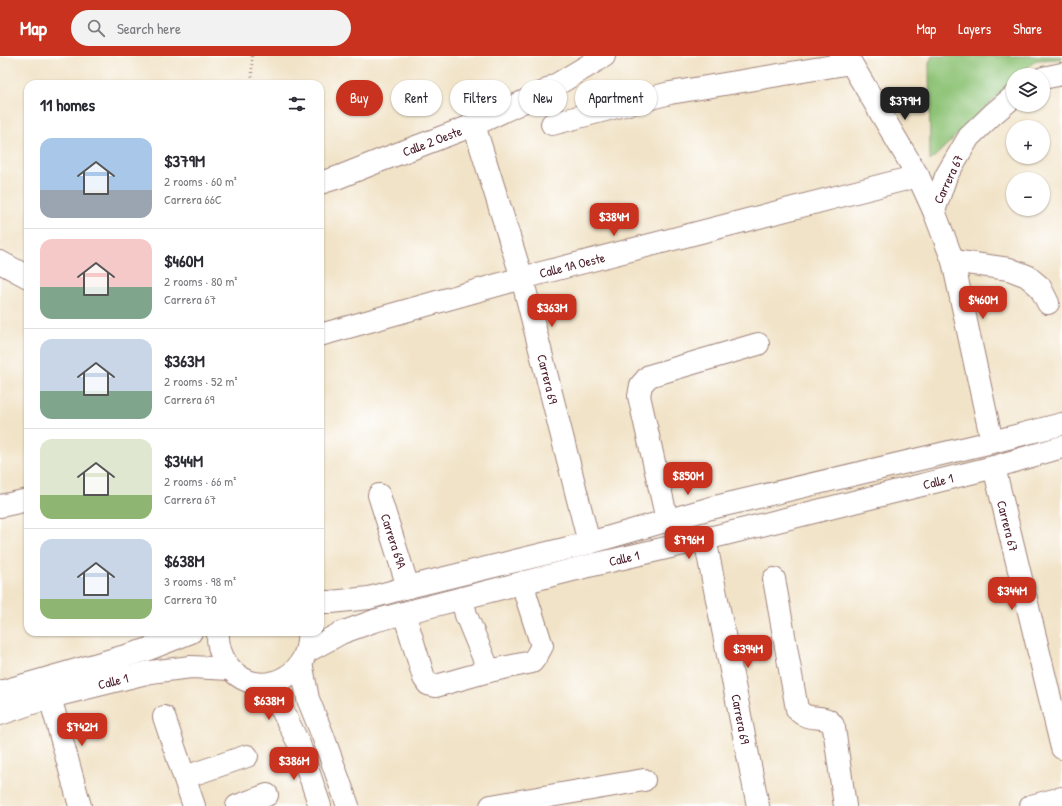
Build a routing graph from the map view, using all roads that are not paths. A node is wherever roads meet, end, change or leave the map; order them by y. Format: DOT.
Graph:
graph roads {
  1 [pos="604,56"];
  2 [pos="846,60"];
  3 [pos="1062,74"];
  4 [pos="1050,77"];
  5 [pos="1006,103"];
  6 [pos="552,124"];
  7 [pos="474,125"];
  8 [pos="918,176"];
  9 [pos="324,182"];
  10 [pos="934,211"];
  11 [pos="953,261"];
  12 [pos="0,262"];
  13 [pos="24,275"];
  14 [pos="522,278"];
  15 [pos="1048,303"];
  16 [pos="324,334"];
  17 [pos="758,344"];
  18 [pos="1062,424"];
  19 [pos="992,442"];
  20 [pos="1062,447"];
  21 [pos="994,467"];
  22 [pos="379,495"];
  23 [pos="24,501"];
  24 [pos="0,506"];
  25 [pos="667,520"];
  26 [pos="706,539"];
  27 [pos="589,543"];
  28 [pos="774,579"];
  29 [pos="524,582"];
  30 [pos="408,587"];
  31 [pos="462,598"];
  32 [pos="324,602"];
  33 [pos="404,613"];
  34 [pos="181,636"];
  35 [pos="218,636"];
  36 [pos="305,649"];
  37 [pos="230,669"];
  38 [pos="488,671"];
  39 [pos="260,684"];
  40 [pos="0,692"];
  41 [pos="50,697"];
  42 [pos="0,714"];
  43 [pos="164,717"];
  44 [pos="1062,748"];
  45 [pos="247,756"];
  46 [pos="185,777"];
  47 [pos="644,780"];
  48 [pos="267,795"];
  49 [pos="1062,798"];
  50 [pos="80,806"];
  51 [pos="194,806"];
  52 [pos="237,806"];
  53 [pos="320,806"];
  54 [pos="348,806"];
  55 [pos="490,806"];
  56 [pos="758,806"];
  57 [pos="845,806"];
  58 [pos="1031,806"];
  1 -- 7 [label="street, Calle 2 Oeste"];
  2 -- 6 [label="street"];
  2 -- 8 [label="street"];
  3 -- 4 [label="street"];
  5 -- 10 [label="street, Carrera 67"];
  7 -- 9 [label="street, Calle 2 Oeste"];
  7 -- 14 [label="street, Carrera 69"];
  8 -- 10 [label="street"];
  8 -- 14 [label="street, Calle 1A Oeste"];
  10 -- 11 [label="street, Carrera 67"];
  11 -- 15 [label="street"];
  11 -- 19 [label="street, Carrera 67"];
  12 -- 13 [label="street"];
  14 -- 16 [label="street, Calle 1A Oeste"];
  14 -- 27 [label="street, Carrera 69"];
  17 -- 25 [label="street"];
  18 -- 19 [label="street, Calle 1"];
  19 -- 25 [label="street, Calle 1"];
  20 -- 21 [label="street, Calle 1"];
  21 -- 26 [label="street, Calle 1"];
  21 -- 44 [label="street, Carrera 67"];
  22 -- 30 [label="street, Carrera 69A"];
  23 -- 24 [label="street"];
  25 -- 27 [label="street, Calle 1"];
  26 -- 29 [label="street, Calle 1"];
  26 -- 56 [label="street, Carrera 69"];
  27 -- 30 [label="street, Calle 1"];
  28 -- 57 [label="street"];
  29 -- 31 [label="street, Calle 1"];
  29 -- 38 [label="street"];
  30 -- 32 [label="street, Calle 1"];
  31 -- 33 [label="street, Calle 1"];
  31 -- 38 [label="street"];
  33 -- 36 [label="street, Calle 1"];
  33 -- 38 [label="street"];
  34 -- 40 [label="street, Calle 1"];
  35 -- 37 [label="street"];
  36 -- 39 [label="street, Calle 1"];
  36 -- 54 [label="street"];
  37 -- 39 [label="street"];
  37 -- 41 [label="street, Calle 1"];
  39 -- 53 [label="street"];
  41 -- 42 [label="street, Calle 1"];
  41 -- 50 [label="street"];
  43 -- 46 [label="street"];
  45 -- 46 [label="street"];
  46 -- 51 [label="street"];
  47 -- 55 [label="street"];
  48 -- 52 [label="street"];
  49 -- 58 [label="street"];
}
